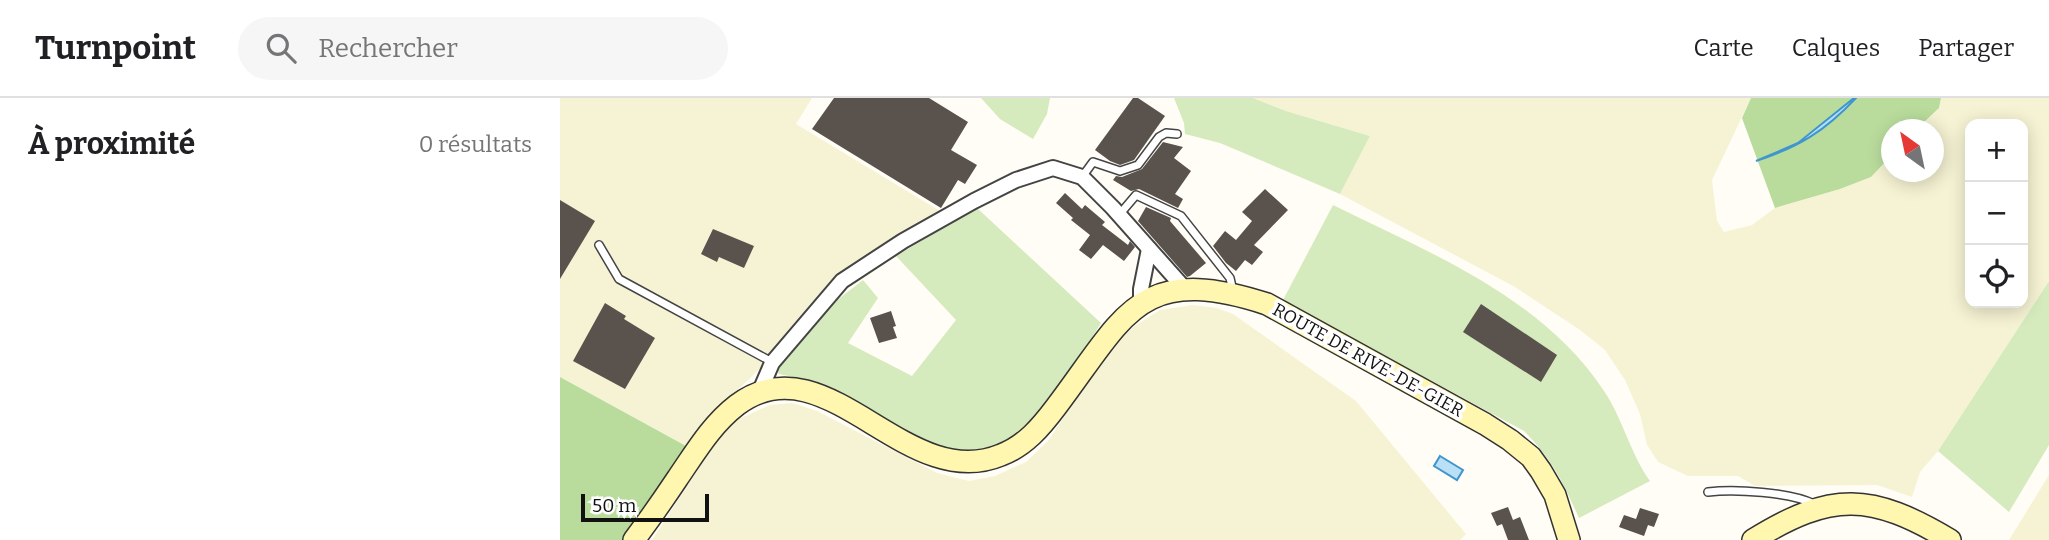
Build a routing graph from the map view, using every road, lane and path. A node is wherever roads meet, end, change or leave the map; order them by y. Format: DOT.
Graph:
graph roads {
  1 [pos="1177,134"];
  2 [pos="1082,177"];
  3 [pos="1119,215"];
  4 [pos="599,245"];
  5 [pos="1149,249"];
  6 [pos="1185,289"];
  7 [pos="1234,294"];
  8 [pos="1141,303"];
  9 [pos="772,363"];
  10 [pos="760,391"];
  11 [pos="1708,492"];
  12 [pos="1821,508"];
  13 [pos="634,540"];
  14 [pos="1569,540"];
  15 [pos="1753,540"];
  16 [pos="1950,540"];
  1 -- 2 [label="lane"];
  2 -- 3 [label="street"];
  2 -- 9 [label="street"];
  3 -- 5 [label="street"];
  3 -- 7 [label="lane"];
  4 -- 9 [label="lane"];
  5 -- 6 [label="street"];
  5 -- 8 [label="street"];
  6 -- 7 [label="main road, ROUTE DE RIVE-DE-GIER"];
  6 -- 8 [label="main road, ROUTE DE RIVE-DE-GIER"];
  7 -- 14 [label="main road, ROUTE DE RIVE-DE-GIER"];
  8 -- 10 [label="main road, ROUTE DE RIVE-DE-GIER"];
  9 -- 10 [label="street"];
  10 -- 13 [label="main road"];
  11 -- 12 [label="lane"];
  12 -- 15 [label="main road"];
  12 -- 16 [label="main road"];
}
